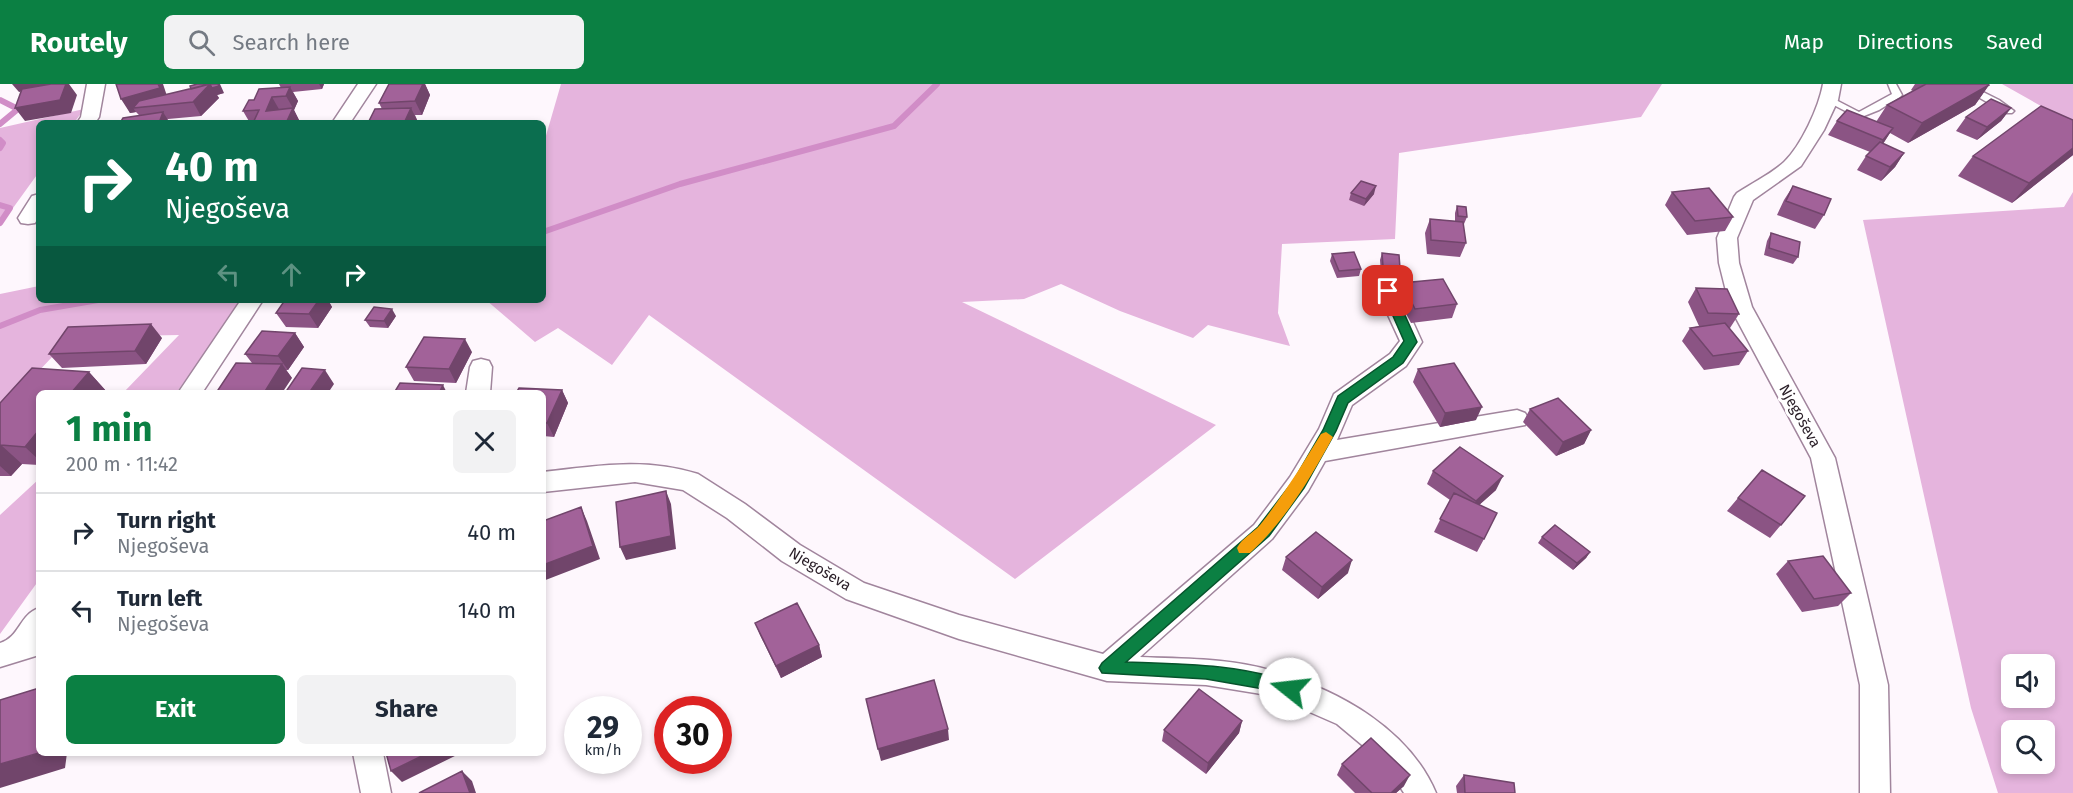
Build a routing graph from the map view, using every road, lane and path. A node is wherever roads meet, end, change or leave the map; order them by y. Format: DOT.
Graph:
graph roads {
  1 [pos="96,84"];
  2 [pos="367,84"];
  3 [pos="1892,84"];
  4 [pos="1965,87"];
  5 [pos="1830,92"];
  6 [pos="2009,111"];
  7 [pos="88,120"];
  8 [pos="343,120"];
  9 [pos="36,205"];
  10 [pos="28,218"];
  11 [pos="1388,291"];
  12 [pos="250,303"];
  13 [pos="481,367"];
  14 [pos="192,390"];
  15 [pos="478,390"];
  16 [pos="1516,419"];
  17 [pos="1317,453"];
  18 [pos="546,482"];
  19 [pos="36,624"];
  20 [pos="19,649"];
  21 [pos="1107,668"];
  22 [pos="369,756"];
  23 [pos="376,793"];
  24 [pos="1421,793"];
  25 [pos="1875,793"];
  1 -- 7 [label="street"];
  2 -- 8 [label="street"];
  3 -- 5 [label="lane"];
  4 -- 6 [label="lane"];
  5 -- 25 [label="street, Njegoševa"];
  9 -- 10 [label="street"];
  11 -- 17 [label="street"];
  12 -- 14 [label="street"];
  13 -- 15 [label="street"];
  16 -- 17 [label="street"];
  17 -- 21 [label="street"];
  18 -- 21 [label="street, Njegoševa"];
  19 -- 20 [label="street"];
  21 -- 24 [label="street, Njegoševa"];
  22 -- 23 [label="street"];
}
